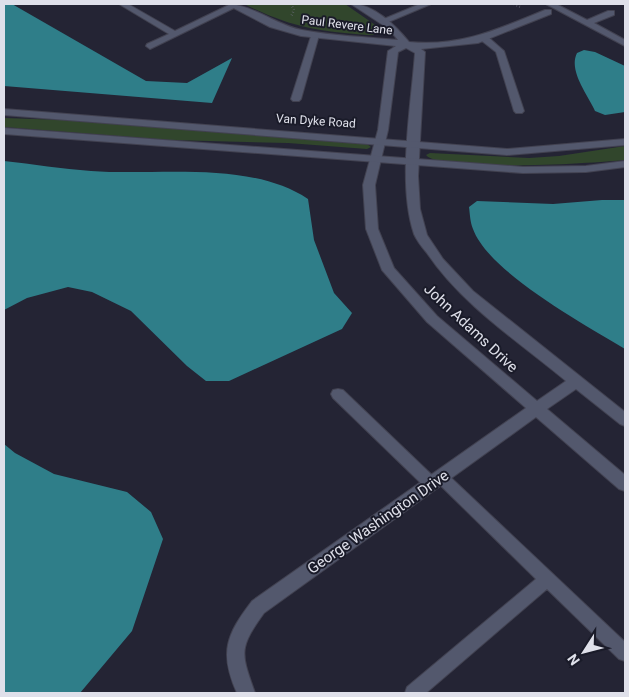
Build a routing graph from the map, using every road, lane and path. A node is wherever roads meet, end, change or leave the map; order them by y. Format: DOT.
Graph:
graph roads {
  1 [pos="123,4"];
  2 [pos="291,4"];
  3 [pos="355,4"];
  4 [pos="427,4"];
  5 [pos="514,4"];
  6 [pos="232,5"];
  7 [pos="549,8"];
  8 [pos="525,10"];
  9 [pos="611,13"];
  10 [pos="383,21"];
  11 [pos="285,22"];
  12 [pos="588,24"];
  13 [pos="175,34"];
  14 [pos="315,35"];
  15 [pos="485,39"];
  16 [pos="625,43"];
  17 [pos="406,44"];
  18 [pos="150,46"];
  19 [pos="296,99"];
  20 [pos="519,111"];
  21 [pos="4,112"];
  22 [pos="4,131"];
  23 [pos="379,140"];
  24 [pos="625,142"];
  25 [pos="416,145"];
  26 [pos="375,159"];
  27 [pos="414,162"];
  28 [pos="625,164"];
  29 [pos="576,381"];
  30 [pos="338,394"];
  31 [pos="536,409"];
  32 [pos="625,420"];
  33 [pos="436,480"];
  34 [pos="625,484"];
  35 [pos="548,579"];
  36 [pos="625,653"];
  37 [pos="246,693"];
  38 [pos="413,693"];
  1 -- 13 [label="lane"];
  2 -- 11 [label="path"];
  3 -- 10 [label="street, John Adams Drive"];
  4 -- 10 [label="lane"];
  5 -- 8 [label="path"];
  6 -- 13 [label="lane"];
  6 -- 14 [label="street, Paul Revere Lane"];
  7 -- 12 [label="lane"];
  7 -- 15 [label="street, Paul Revere Lane"];
  9 -- 12 [label="lane"];
  10 -- 17 [label="street, John Adams Drive"];
  12 -- 16 [label="lane"];
  13 -- 18 [label="lane"];
  14 -- 17 [label="street, Paul Revere Lane"];
  14 -- 19 [label="lane"];
  15 -- 17 [label="street, Paul Revere Lane"];
  15 -- 20 [label="lane"];
  17 -- 23 [label="street, John Adams Drive"];
  17 -- 25 [label="street, John Adams Drive"];
  21 -- 23 [label="street, Van Dyke Road"];
  22 -- 26 [label="street"];
  23 -- 25 [label="street, Van Dyke Road"];
  23 -- 26 [label="street, John Adams Drive"];
  24 -- 25 [label="street, Van Dyke Road"];
  25 -- 27 [label="street, John Adams Drive"];
  26 -- 27 [label="street"];
  26 -- 31 [label="street, John Adams Drive"];
  27 -- 28 [label="street"];
  27 -- 29 [label="street, John Adams Drive"];
  29 -- 31 [label="street, George Washington Drive"];
  29 -- 32 [label="street, John Adams Drive"];
  30 -- 33 [label="lane"];
  31 -- 33 [label="street, George Washington Drive"];
  31 -- 34 [label="street, John Adams Drive"];
  33 -- 35 [label="lane"];
  33 -- 37 [label="street, George Washington Drive"];
  35 -- 36 [label="lane"];
  35 -- 38 [label="lane"];
}
